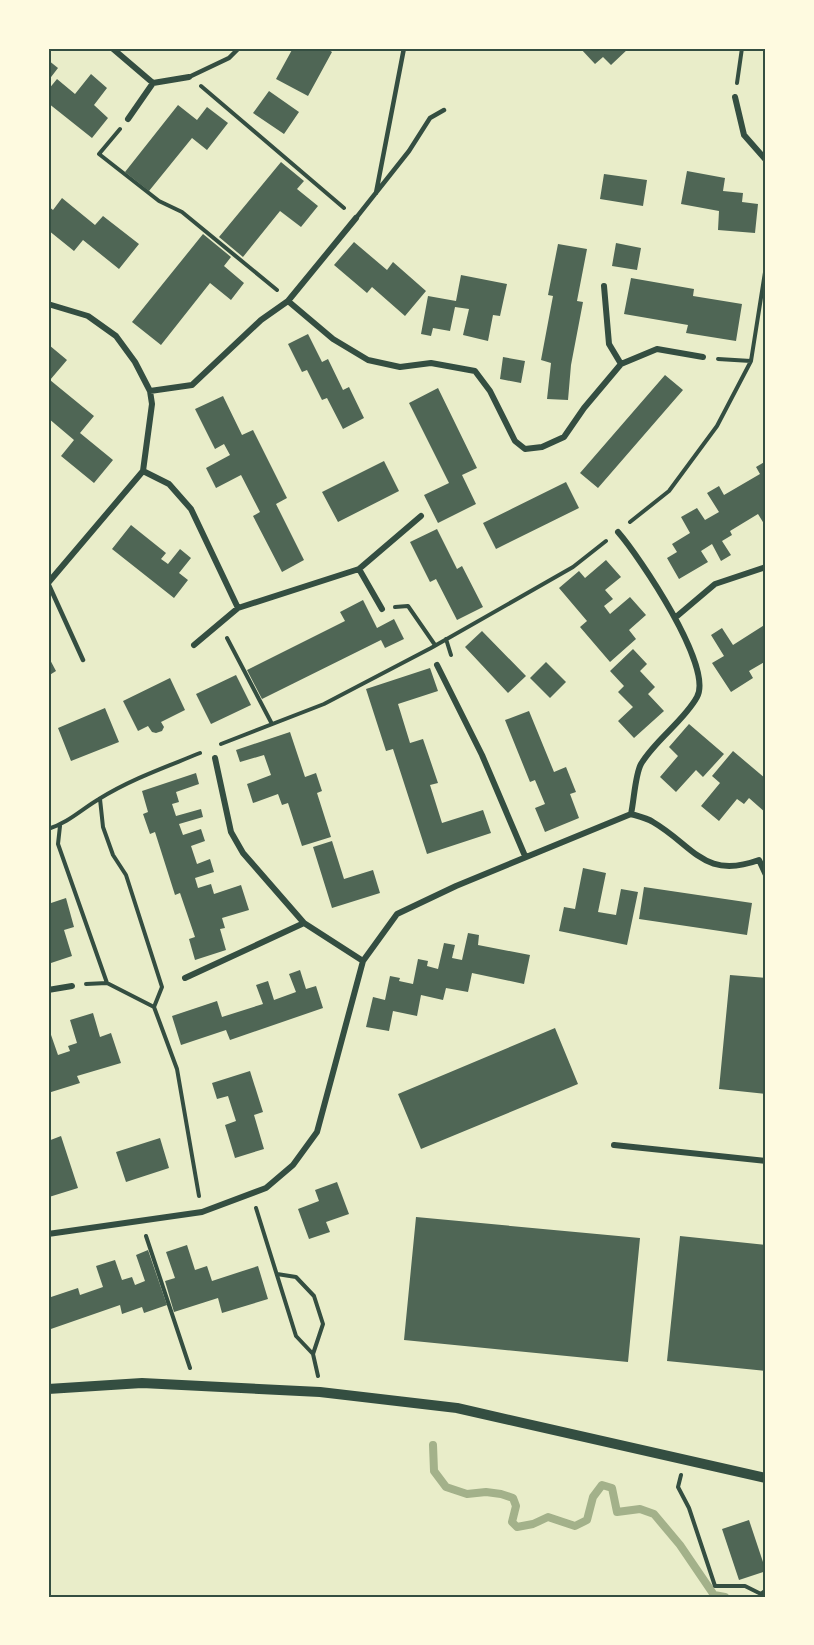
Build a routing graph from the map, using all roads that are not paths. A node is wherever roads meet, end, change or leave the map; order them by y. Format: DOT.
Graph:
graph roads {
  1 [pos="112,48"];
  2 [pos="239,48"];
  3 [pos="404,48"];
  4 [pos="189,76"];
  5 [pos="153,83"];
  6 [pos="735,97"];
  7 [pos="444,110"];
  8 [pos="128,119"];
  9 [pos="766,160"];
  10 [pos="376,193"];
  11 [pos="356,218"];
  12 [pos="604,286"];
  13 [pos="288,301"];
  14 [pos="48,304"];
  15 [pos="703,357"];
  16 [pos="621,364"];
  17 [pos="150,391"];
  18 [pos="143,471"];
  19 [pos="421,516"];
  20 [pos="618,532"];
  21 [pos="766,567"];
  22 [pos="359,569"];
  23 [pos="48,583"];
  24 [pos="238,608"];
  25 [pos="382,609"];
  26 [pos="676,617"];
  27 [pos="194,645"];
  28 [pos="83,660"];
  29 [pos="437,665"];
  30 [pos="215,758"];
  31 [pos="631,814"];
  32 [pos="766,855"];
  33 [pos="525,856"];
  34 [pos="759,860"];
  35 [pos="766,875"];
  36 [pos="304,923"];
  37 [pos="363,961"];
  38 [pos="185,978"];
  39 [pos="72,986"];
  40 [pos="48,990"];
  41 [pos="614,1145"];
  42 [pos="766,1161"];
  43 [pos="48,1234"];
  44 [pos="48,1389"];
  45 [pos="766,1478"];
  1 -- 5 [label="street"];
  2 -- 4 [label="lane"];
  3 -- 10 [label="lane"];
  4 -- 5 [label="street"];
  5 -- 8 [label="street"];
  6 -- 9 [label="street"];
  7 -- 10 [label="lane"];
  10 -- 11 [label="lane"];
  11 -- 13 [label="street"];
  12 -- 16 [label="street"];
  13 -- 16 [label="street"];
  13 -- 17 [label="street"];
  14 -- 17 [label="street"];
  15 -- 16 [label="street"];
  17 -- 18 [label="street"];
  18 -- 23 [label="street"];
  18 -- 24 [label="street"];
  19 -- 22 [label="street"];
  20 -- 26 [label="street"];
  21 -- 26 [label="street"];
  22 -- 24 [label="street"];
  22 -- 25 [label="street"];
  23 -- 28 [label="lane"];
  24 -- 27 [label="street"];
  26 -- 31 [label="street"];
  29 -- 33 [label="street"];
  30 -- 36 [label="street"];
  31 -- 33 [label="street"];
  31 -- 34 [label="street"];
  32 -- 34 [label="street"];
  33 -- 37 [label="street"];
  34 -- 35 [label="street"];
  36 -- 37 [label="street"];
  36 -- 38 [label="street"];
  37 -- 43 [label="street"];
  39 -- 40 [label="street"];
  41 -- 42 [label="street"];
  44 -- 45 [label="street"];
}
